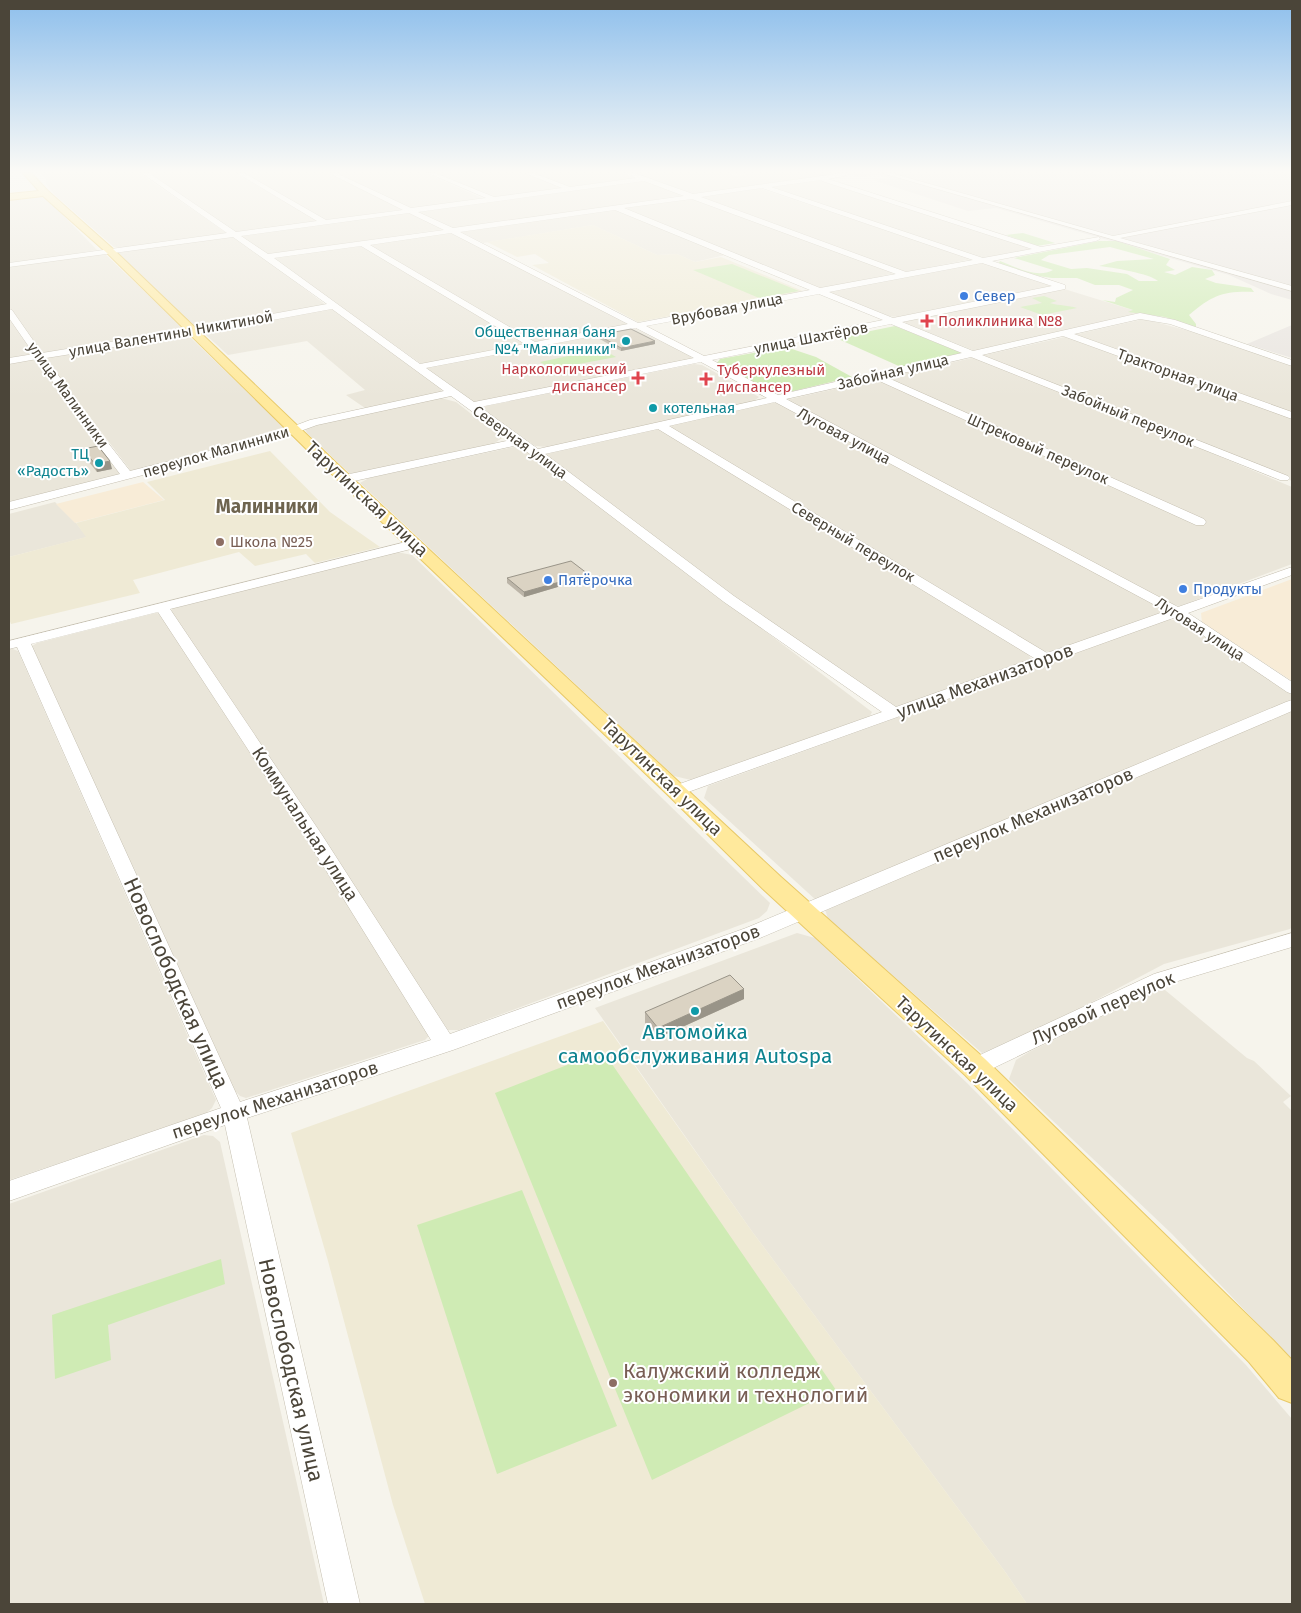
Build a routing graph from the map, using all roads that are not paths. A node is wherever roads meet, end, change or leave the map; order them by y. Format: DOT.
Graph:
graph roads {
  1 [pos="107,248"];
  2 [pos="131,248"];
  3 [pos="254,248"];
  4 [pos="326,248"];
  5 [pos="371,248"];
  6 [pos="486,248"];
  7 [pos="717,248"];
  8 [pos="834,248"];
  9 [pos="947,248"];
  10 [pos="1046,248"];
  11 [pos="1153,248"];
  12 [pos="1042,249"];
  13 [pos="110,251"];
  14 [pos="267,257"];
  15 [pos="982,260"];
  16 [pos="9,265"];
  17 [pos="906,275"];
  18 [pos="1292,289"];
  19 [pos="820,291"];
  20 [pos="333,306"];
  21 [pos="9,312"];
  22 [pos="893,321"];
  23 [pos="637,326"];
  24 [pos="191,332"];
  25 [pos="1063,333"];
  26 [pos="533,345"];
  27 [pos="972,354"];
  28 [pos="39,356"];
  29 [pos="703,360"];
  30 [pos="9,361"];
  31 [pos="1292,363"];
  32 [pos="417,367"];
  33 [pos="876,376"];
  34 [pos="453,392"];
  35 [pos="775,399"];
  36 [pos="471,406"];
  37 [pos="1292,416"];
  38 [pos="660,425"];
  39 [pos="294,430"];
  40 [pos="520,441"];
  41 [pos="536,453"];
  42 [pos="128,476"];
  43 [pos="1284,478"];
  44 [pos="344,480"];
  45 [pos="9,506"];
  46 [pos="1200,522"];
  47 [pos="414,544"];
  48 [pos="1292,571"];
  49 [pos="162,606"];
  50 [pos="1179,613"];
  51 [pos="15,643"];
  52 [pos="1046,659"];
  53 [pos="1292,690"];
  54 [pos="1292,705"];
  55 [pos="894,713"];
  56 [pos="677,791"];
  57 [pos="804,912"];
  58 [pos="1292,940"];
  59 [pos="446,1044"];
  60 [pos="975,1067"];
  61 [pos="234,1113"];
  62 [pos="9,1191"];
  63 [pos="1292,1386"];
  64 [pos="344,1604"];
  1 -- 13 [label="main road, Тарутинская улица"];
  2 -- 13 [label="street"];
  3 -- 14 [label="street, Северная улица"];
  4 -- 14 [label="street"];
  5 -- 26 [label="street"];
  6 -- 23 [label="street, Луговая улица"];
  7 -- 19 [label="street, Забойный переулок"];
  8 -- 17 [label="street"];
  9 -- 15 [label="street"];
  10 -- 12 [label="street, Врубовая улица"];
  11 -- 18 [label="street"];
  12 -- 15 [label="street, Врубовая улица"];
  13 -- 16 [label="street"];
  13 -- 24 [label="main road, Тарутинская улица"];
  14 -- 20 [label="street, Северная улица"];
  15 -- 17 [label="street, Врубовая улица"];
  15 -- 22 [label="street, улица Шахтёров"];
  17 -- 19 [label="street, Врубовая улица"];
  19 -- 22 [label="street, Забойный переулок"];
  19 -- 23 [label="street, Врубовая улица"];
  20 -- 24 [label="street, улица Валентины Никитиной"];
  20 -- 32 [label="street, Северная улица"];
  21 -- 28 [label="street, улица Малинники"];
  22 -- 27 [label="street, Забойный переулок"];
  22 -- 29 [label="street, улица Шахтёров"];
  23 -- 26 [label="street, Врубовая улица"];
  23 -- 29 [label="street, Луговая улица"];
  24 -- 28 [label="street, улица Валентины Никитиной"];
  24 -- 39 [label="main road, Тарутинская улица"];
  25 -- 27 [label="street, Забойная улица"];
  25 -- 31 [label="street, Забойная улица"];
  25 -- 37 [label="street, Тракторная улица"];
  26 -- 32 [label="street, Врубовая улица"];
  27 -- 33 [label="street, Забойная улица"];
  27 -- 43 [label="street, Забойный переулок"];
  28 -- 30 [label="street, улица Валентины Никитиной"];
  28 -- 42 [label="street, улица Малинники"];
  29 -- 35 [label="street, Луговая улица"];
  29 -- 36 [label="street, улица Шахтёров"];
  32 -- 34 [label="street, Северная улица"];
  33 -- 35 [label="street, Забойная улица"];
  33 -- 46 [label="street, Штрековый переулок"];
  34 -- 36 [label="street, Северная улица"];
  34 -- 39 [label="street, переулок Малинники"];
  35 -- 38 [label="street, Забойная улица"];
  35 -- 50 [label="street, Луговая улица"];
  36 -- 40 [label="street, Северная улица"];
  38 -- 41 [label="street, Забойная улица"];
  38 -- 52 [label="street, Северный переулок"];
  39 -- 42 [label="street, переулок Малинники"];
  39 -- 44 [label="main road, Тарутинская улица"];
  40 -- 41 [label="street, Северная улица"];
  40 -- 44 [label="street"];
  41 -- 55 [label="street, Северная улица"];
  42 -- 45 [label="street, переулок Малинники"];
  44 -- 47 [label="main road, Тарутинская улица"];
  47 -- 49 [label="street"];
  47 -- 56 [label="main road, Тарутинская улица"];
  48 -- 50 [label="street, улица Механизаторов"];
  49 -- 51 [label="street"];
  49 -- 59 [label="street, Коммунальная улица"];
  50 -- 52 [label="street, улица Механизаторов"];
  50 -- 53 [label="street, Луговая улица"];
  51 -- 61 [label="street, Новослободская улица"];
  52 -- 55 [label="street, улица Механизаторов"];
  54 -- 57 [label="street, переулок Механизаторов"];
  55 -- 56 [label="street, улица Механизаторов"];
  56 -- 57 [label="main road, Тарутинская улица"];
  57 -- 59 [label="street, переулок Механизаторов"];
  57 -- 60 [label="main road, Тарутинская улица"];
  58 -- 60 [label="street, Луговой переулок"];
  59 -- 61 [label="street, переулок Механизаторов"];
  60 -- 63 [label="main road, Тарутинская улица"];
  61 -- 62 [label="street, переулок Механизаторов"];
  61 -- 64 [label="street, Новослободская улица"];
}
